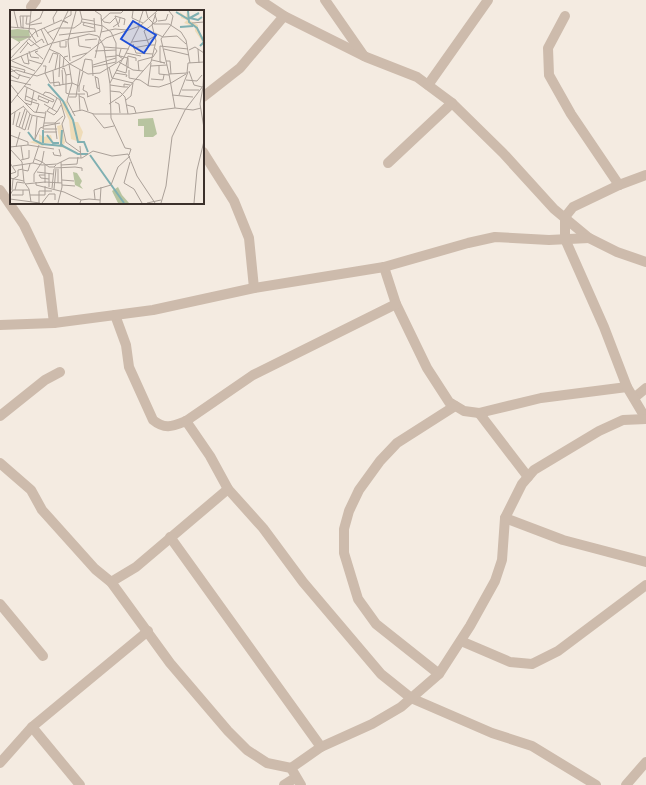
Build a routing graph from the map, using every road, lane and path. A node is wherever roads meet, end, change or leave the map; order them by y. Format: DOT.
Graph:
graph roads {
  1 [pos="260,0"];
  2 [pos="325,0"];
  3 [pos="488,0"];
  4 [pos="284,16"];
  5 [pos="565,16"];
  6 [pos="366,57"];
  7 [pos="428,85"];
  8 [pos="204,96"];
  9 [pos="452,103"];
  10 [pos="204,154"];
  11 [pos="388,163"];
  12 [pos="646,175"];
  13 [pos="619,185"];
  14 [pos="0,190"];
  15 [pos="565,217"];
  16 [pos="589,238"];
  17 [pos="565,239"];
  18 [pos="646,262"];
  19 [pos="384,267"];
  20 [pos="254,288"];
  21 [pos="396,304"];
  22 [pos="116,315"];
  23 [pos="54,322"];
  24 [pos="0,325"];
  25 [pos="60,372"];
  26 [pos="627,387"];
  27 [pos="646,388"];
  28 [pos="634,398"];
  29 [pos="455,406"];
  30 [pos="479,413"];
  31 [pos="0,416"];
  32 [pos="646,419"];
  33 [pos="186,421"];
  34 [pos="0,463"];
  35 [pos="528,477"];
  36 [pos="228,489"];
  37 [pos="505,518"];
  38 [pos="170,537"];
  39 [pos="646,562"];
  40 [pos="111,582"];
  41 [pos="646,585"];
  42 [pos="0,604"];
  43 [pos="148,631"];
  44 [pos="461,641"];
  45 [pos="44,656"];
  46 [pos="439,674"];
  47 [pos="411,698"];
  48 [pos="32,727"];
  49 [pos="322,747"];
  50 [pos="646,762"];
  51 [pos="0,763"];
  52 [pos="295,777"];
  53 [pos="80,785"];
  54 [pos="284,785"];
  55 [pos="596,785"];
  56 [pos="626,785"];
  1 -- 4 [label="street"];
  2 -- 6 [label="street"];
  3 -- 7 [label="street"];
  4 -- 6 [label="street"];
  4 -- 8 [label="street"];
  5 -- 13 [label="street"];
  6 -- 7 [label="street"];
  7 -- 9 [label="street"];
  9 -- 11 [label="street"];
  9 -- 15 [label="street"];
  10 -- 20 [label="street"];
  12 -- 13 [label="street"];
  13 -- 15 [label="street"];
  14 -- 23 [label="street"];
  15 -- 16 [label="street"];
  15 -- 17 [label="street"];
  16 -- 17 [label="street"];
  16 -- 18 [label="street"];
  17 -- 19 [label="street"];
  17 -- 26 [label="street"];
  19 -- 20 [label="street"];
  19 -- 21 [label="street"];
  20 -- 22 [label="street"];
  21 -- 29 [label="street"];
  21 -- 33 [label="street"];
  22 -- 23 [label="street"];
  22 -- 33 [label="street"];
  23 -- 24 [label="street"];
  25 -- 31 [label="street"];
  26 -- 28 [label="street"];
  26 -- 30 [label="street"];
  27 -- 28 [label="street"];
  28 -- 32 [label="street"];
  29 -- 30 [label="street"];
  29 -- 46 [label="street"];
  30 -- 35 [label="street"];
  32 -- 35 [label="street"];
  33 -- 36 [label="street"];
  34 -- 40 [label="street"];
  35 -- 37 [label="street"];
  36 -- 38 [label="street"];
  36 -- 47 [label="street"];
  37 -- 39 [label="street"];
  37 -- 44 [label="street"];
  38 -- 40 [label="street"];
  38 -- 49 [label="street"];
  40 -- 43 [label="street"];
  41 -- 44 [label="street"];
  42 -- 45 [label="street"];
  43 -- 48 [label="street"];
  43 -- 52 [label="street"];
  44 -- 46 [label="street"];
  46 -- 47 [label="street"];
  47 -- 49 [label="street"];
  47 -- 55 [label="street"];
  48 -- 51 [label="street"];
  48 -- 53 [label="street"];
  49 -- 52 [label="street"];
  50 -- 56 [label="street"];
  52 -- 54 [label="street"];
}
